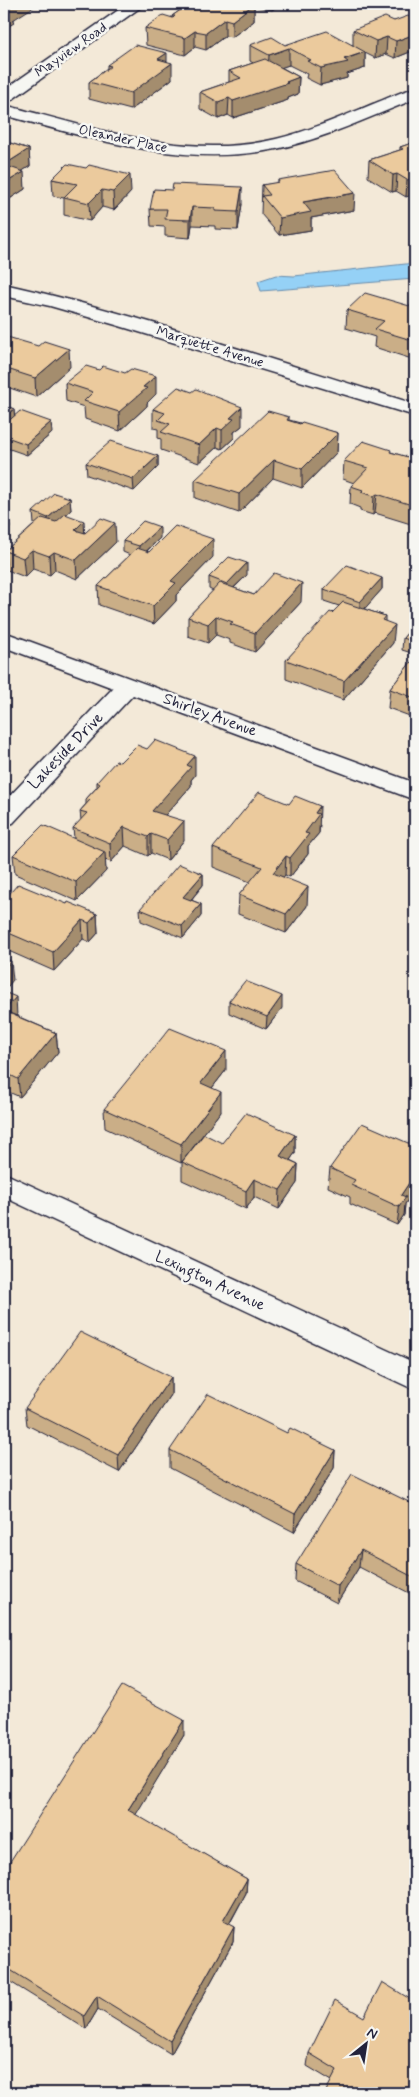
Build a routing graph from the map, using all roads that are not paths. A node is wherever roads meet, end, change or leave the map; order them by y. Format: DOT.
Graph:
graph roads {
  1 [pos="137,4"];
  2 [pos="415,93"];
  3 [pos="4,97"];
  4 [pos="4,110"];
  5 [pos="4,290"];
  6 [pos="415,410"];
  7 [pos="4,639"];
  8 [pos="129,685"];
  9 [pos="415,792"];
  10 [pos="4,817"];
  11 [pos="4,1184"];
  12 [pos="415,1378"];
  1 -- 3 [label="street, Mayview Road"];
  2 -- 4 [label="street, Oleander Place"];
  5 -- 6 [label="street, Marquette Avenue"];
  7 -- 8 [label="street, Shirley Avenue"];
  8 -- 9 [label="street, Shirley Avenue"];
  8 -- 10 [label="street, Lakeside Drive"];
  11 -- 12 [label="street, Lexington Avenue"];
}
